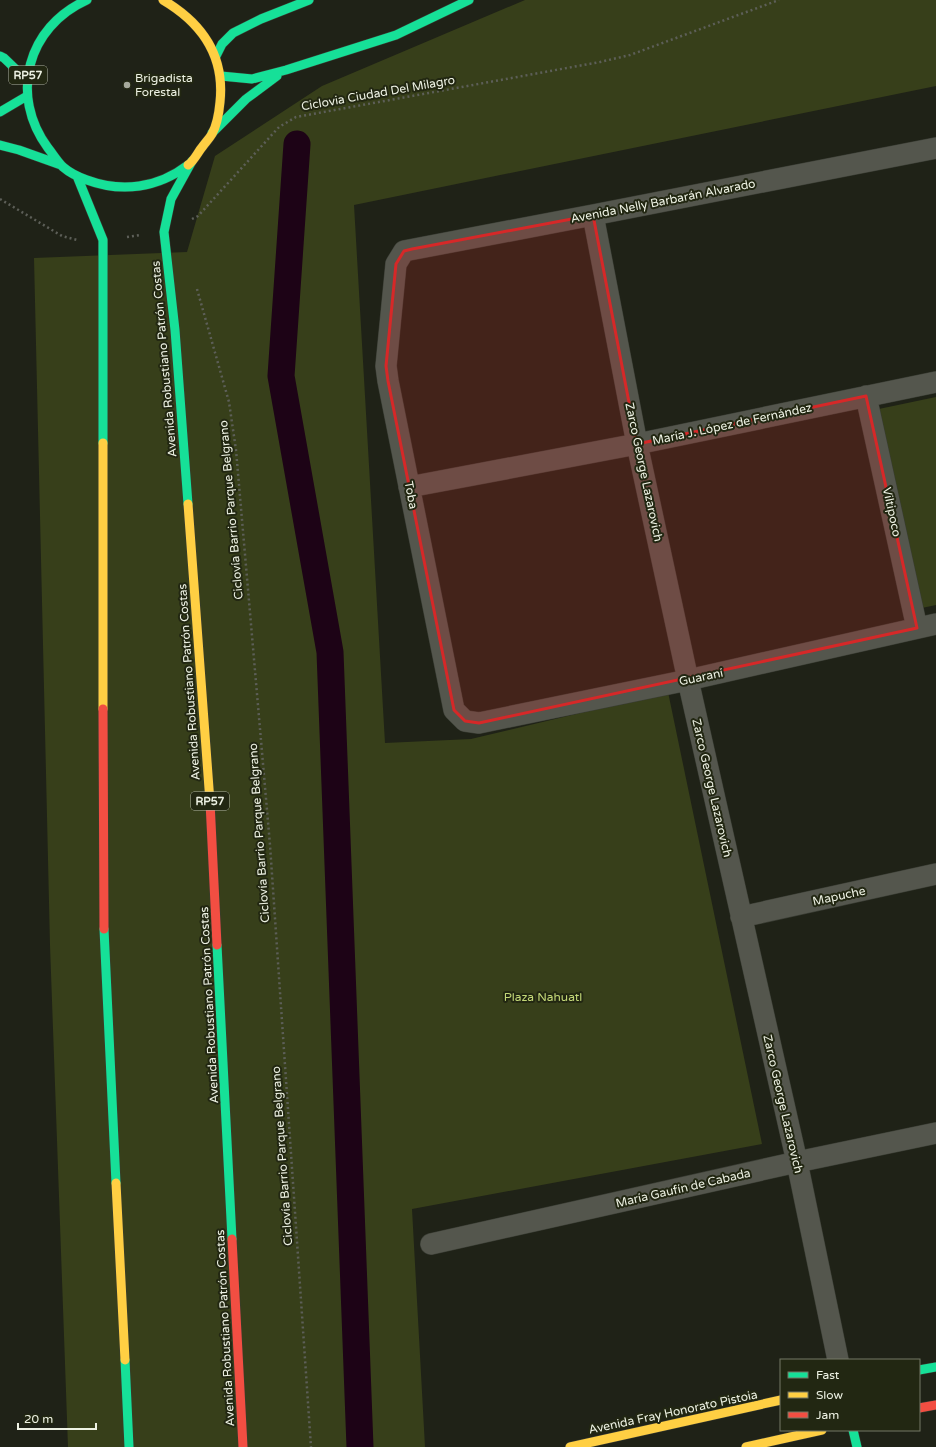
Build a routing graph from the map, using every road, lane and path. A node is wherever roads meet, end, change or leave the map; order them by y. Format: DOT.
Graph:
graph roads {
  1 [pos="164,0"];
  2 [pos="309,0"];
  3 [pos="469,0"];
  4 [pos="779,0"];
  5 [pos="84,1"];
  6 [pos="0,56"];
  7 [pos="216,56"];
  8 [pos="286,70"];
  9 [pos="221,76"];
  10 [pos="27,80"];
  11 [pos="26,96"];
  12 [pos="0,112"];
  13 [pos="212,133"];
  14 [pos="0,145"];
  15 [pos="936,148"];
  16 [pos="192,161"];
  17 [pos="61,165"];
  18 [pos="77,176"];
  19 [pos="0,199"];
  20 [pos="593,216"];
  21 [pos="164,232"];
  22 [pos="102,240"];
  23 [pos="396,264"];
  24 [pos="196,286"];
  25 [pos="936,382"];
  26 [pos="866,396"];
  27 [pos="637,444"];
  28 [pos="409,487"];
  29 [pos="927,626"];
  30 [pos="688,680"];
  31 [pos="464,721"];
  32 [pos="936,874"];
  33 [pos="741,917"];
  34 [pos="936,1134"];
  35 [pos="797,1162"];
  36 [pos="431,1244"];
  37 [pos="838,1359"];
  38 [pos="936,1366"];
  39 [pos="920,1370"];
  40 [pos="780,1400"];
  41 [pos="936,1405"];
  42 [pos="920,1408"];
  43 [pos="818,1431"];
  44 [pos="853,1431"];
  45 [pos="129,1447"];
  46 [pos="243,1447"];
  47 [pos="311,1447"];
  48 [pos="570,1447"];
  49 [pos="746,1447"];
  50 [pos="856,1447"];
  1 -- 7 [label="main road, RP57"];
  2 -- 7 [label="main road"];
  3 -- 8 [label="main road"];
  4 -- 21 [label="path, Ciclovia Ciudad Del Milagro"];
  5 -- 10 [label="main road, RP57"];
  6 -- 10 [label="main road"];
  7 -- 9 [label="main road, RP57"];
  8 -- 9 [label="main road"];
  8 -- 13 [label="main road"];
  9 -- 13 [label="main road, RP57"];
  10 -- 11 [label="main road, RP57"];
  11 -- 12 [label="main road"];
  11 -- 17 [label="main road, RP57"];
  13 -- 16 [label="main road, RP57"];
  14 -- 17 [label="main road"];
  15 -- 20 [label="street, Avenida Nelly Barbarán Alvarado"];
  16 -- 18 [label="main road, RP57"];
  16 -- 21 [label="main road, Avenida Robustiano Patrón Costas / RP57"];
  17 -- 18 [label="main road, RP57"];
  18 -- 22 [label="main road"];
  19 -- 22 [label="path, Ciclovia Ciudad Del Milagro"];
  20 -- 23 [label="street, Avenida Nelly Barbarán Alvarado"];
  20 -- 27 [label="street, Zarco George Lazarovich"];
  21 -- 22 [label="path, Ciclovia Ciudad Del Milagro"];
  21 -- 46 [label="main road, Avenida Robustiano Patrón Costas / RP57"];
  22 -- 45 [label="main road"];
  23 -- 28 [label="street, Toba"];
  24 -- 47 [label="path, Ciclovía Barrio Parque Belgrano"];
  25 -- 26 [label="street, María J. López de Fernández"];
  26 -- 27 [label="street, María J. López de Fernández"];
  26 -- 29 [label="street, Viltipoco"];
  27 -- 28 [label="street, María J. López de Fernández"];
  27 -- 30 [label="street, Zarco George Lazarovich"];
  28 -- 31 [label="street, Toba"];
  29 -- 30 [label="street, Guaraní"];
  30 -- 31 [label="street, Guaraní"];
  30 -- 33 [label="street, Zarco George Lazarovich"];
  32 -- 33 [label="street, Mapuche"];
  33 -- 35 [label="street, Zarco George Lazarovich"];
  34 -- 35 [label="street, María Gaufín de Cabada"];
  35 -- 36 [label="street, María Gaufín de Cabada"];
  35 -- 37 [label="street, Zarco George Lazarovich"];
  38 -- 39 [label="main road"];
  40 -- 48 [label="main road, Avenida Fray Honorato Pistoia"];
  41 -- 42 [label="main road"];
  43 -- 49 [label="main road"];
  44 -- 50 [label="main road"];
}
